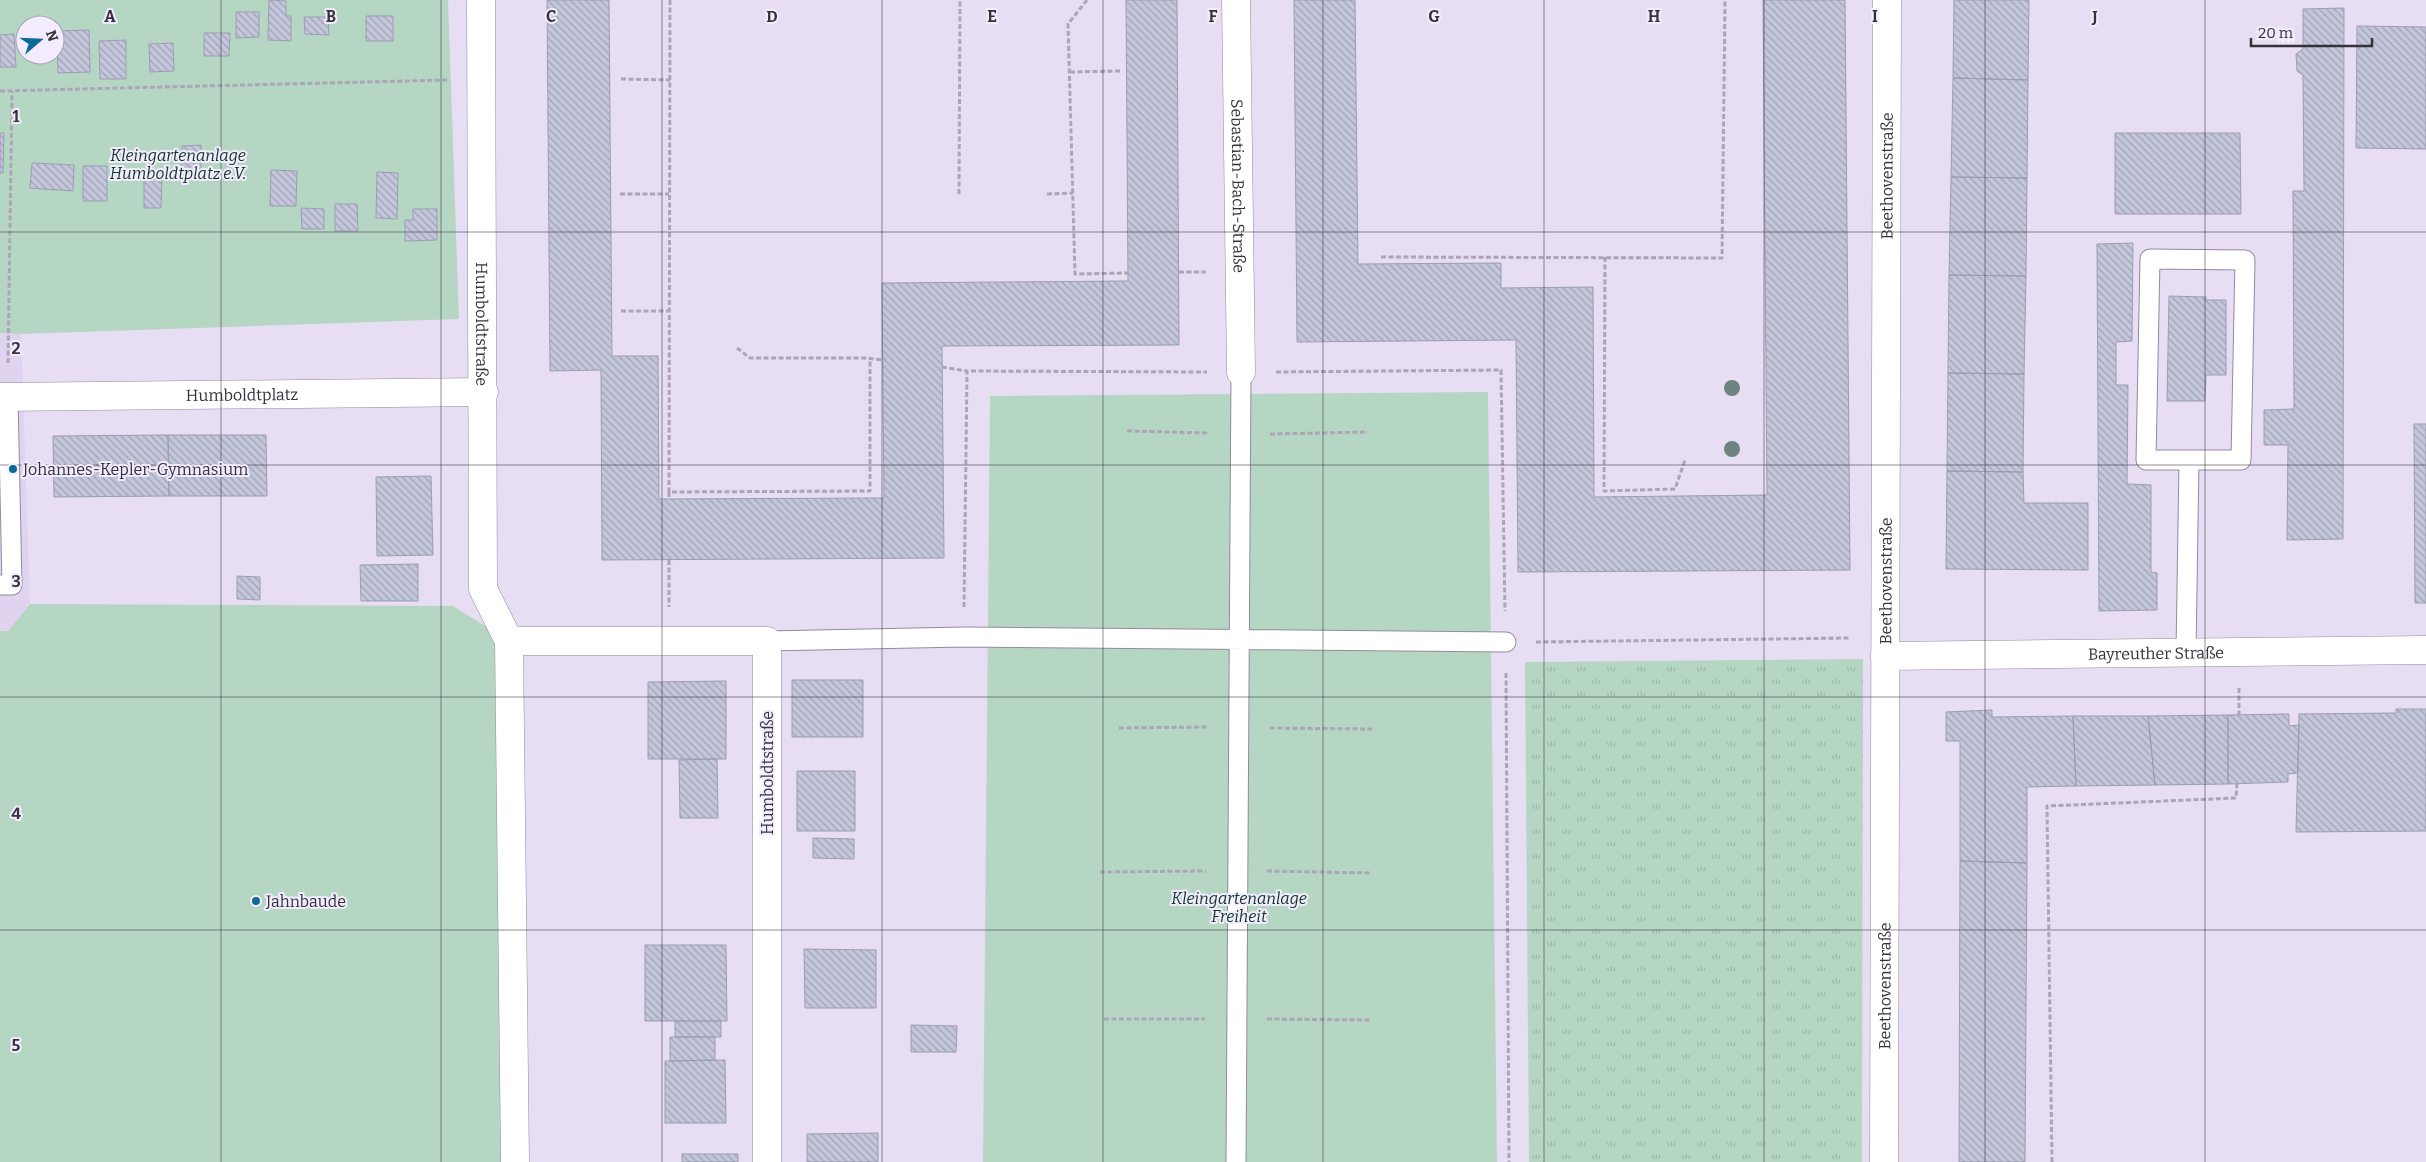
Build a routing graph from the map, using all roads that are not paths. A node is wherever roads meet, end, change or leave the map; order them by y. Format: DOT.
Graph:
graph roads {
  1 [pos="481,0"];
  2 [pos="1236,0"];
  3 [pos="1887,0"];
  4 [pos="1241,372"];
  5 [pos="484,392"];
  6 [pos="4,397"];
  7 [pos="2189,460"];
  8 [pos="0,585"];
  9 [pos="510,641"];
  10 [pos="767,641"];
  11 [pos="1238,641"];
  12 [pos="1506,642"];
  13 [pos="1885,647"];
  14 [pos="2426,650"];
  15 [pos="2186,653"];
  16 [pos="515,1162"];
  17 [pos="767,1162"];
  18 [pos="1236,1162"];
  19 [pos="1884,1162"];
  1 -- 5 [label="street, Humboldtstraße"];
  2 -- 4 [label="street, Sebastian-Bach-Straße"];
  3 -- 13 [label="street, Beethovenstraße"];
  4 -- 11 [label="lane"];
  5 -- 6 [label="street, Humboldtplatz"];
  5 -- 9 [label="street, Humboldtstraße"];
  6 -- 8 [label="lane"];
  7 -- 7 [label="lane"];
  7 -- 15 [label="lane"];
  9 -- 10 [label="street"];
  9 -- 16 [label="street, Humboldtstraße"];
  10 -- 11 [label="lane"];
  10 -- 17 [label="street, Humboldtstraße"];
  11 -- 12 [label="lane"];
  11 -- 18 [label="lane"];
  13 -- 15 [label="street, Bayreuther Straße"];
  13 -- 19 [label="street, Beethovenstraße"];
  14 -- 15 [label="street, Bayreuther Straße"];
}
